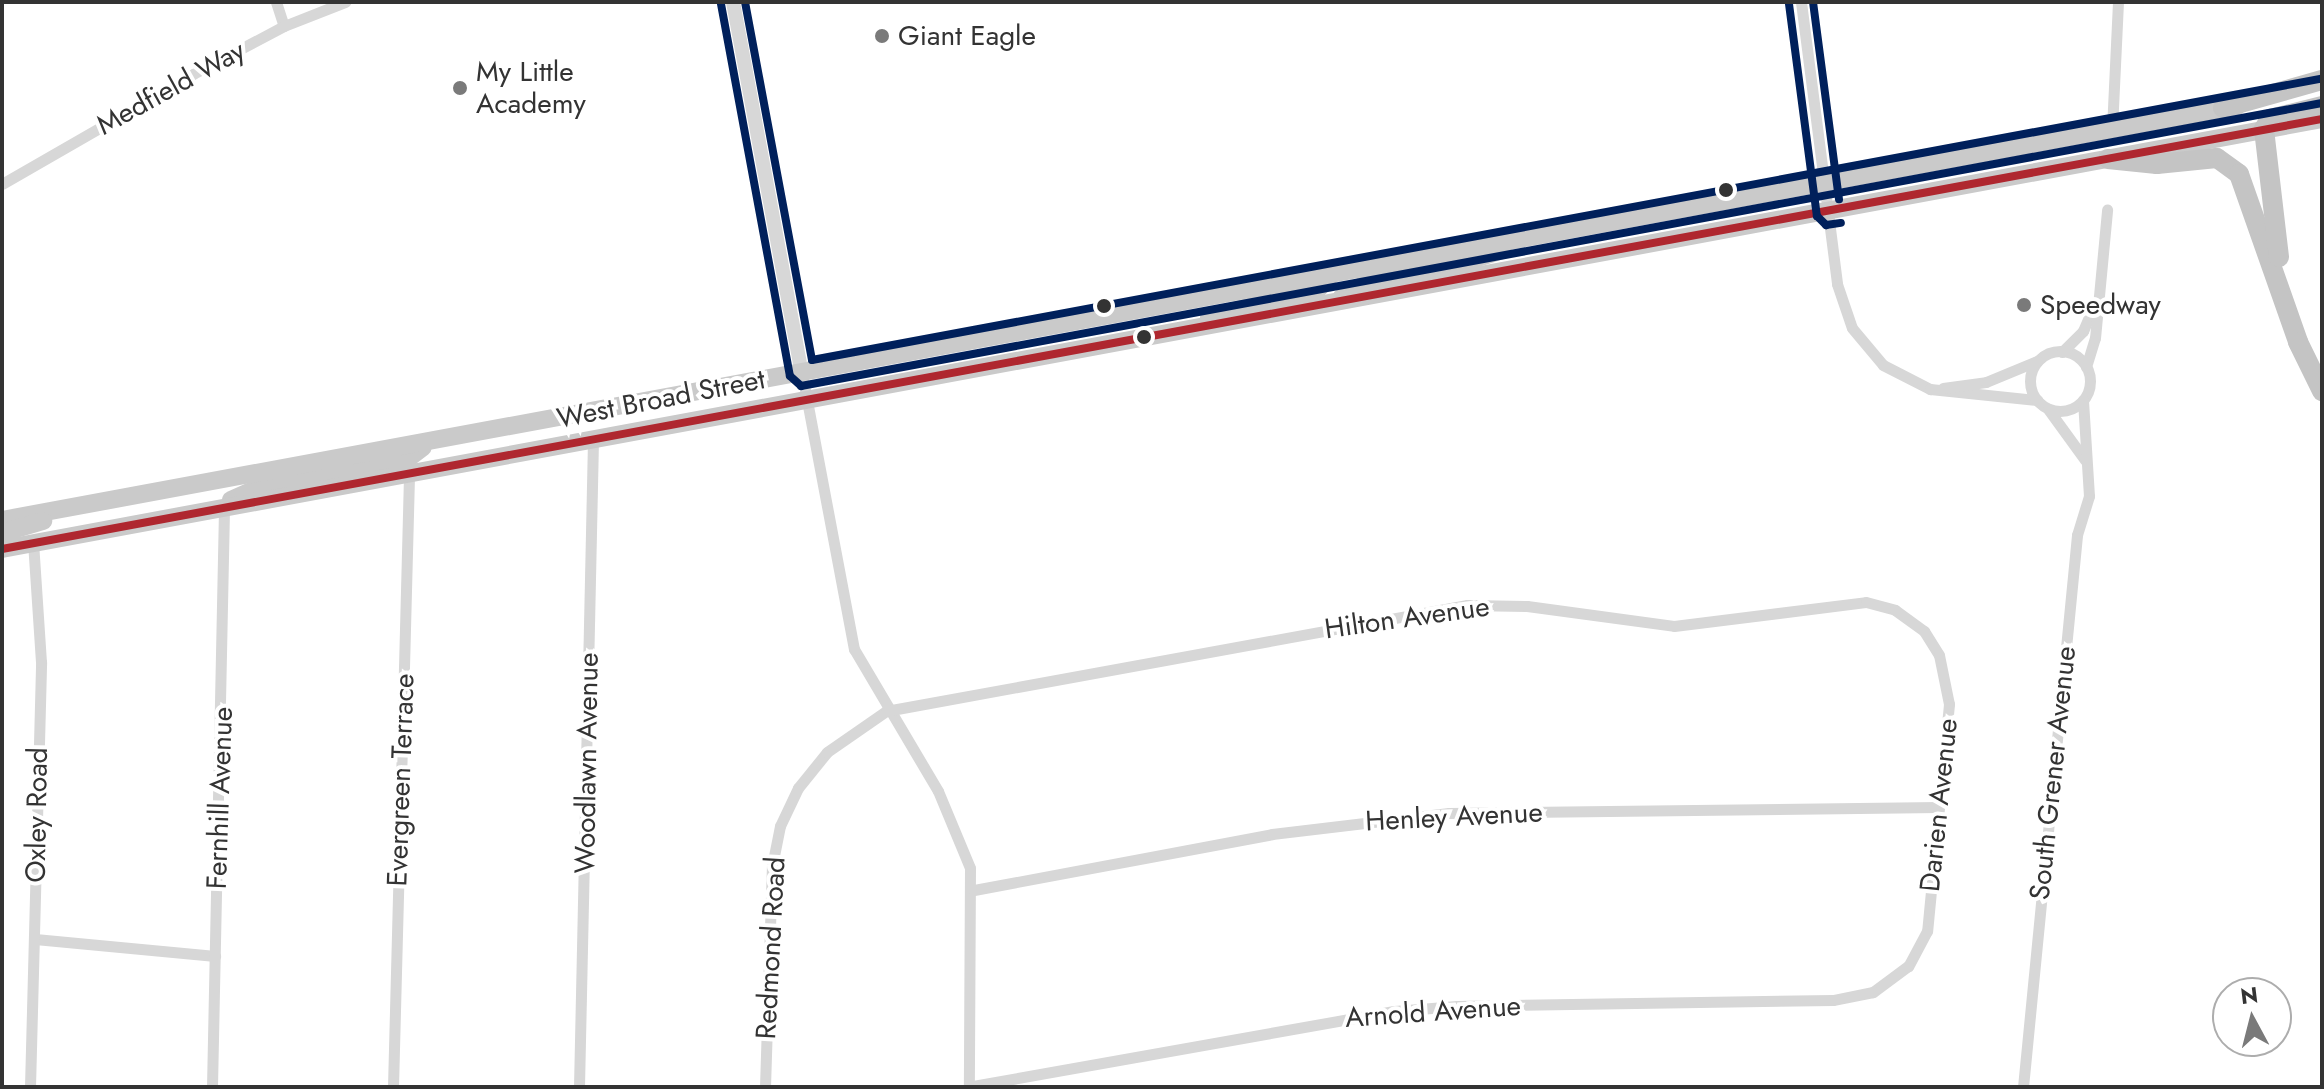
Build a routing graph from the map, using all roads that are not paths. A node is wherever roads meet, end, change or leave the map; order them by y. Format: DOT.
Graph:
graph roads {
  1 [pos="276,2"];
  2 [pos="345,2"];
  3 [pos="733,2"];
  4 [pos="1801,2"];
  5 [pos="2118,2"];
  6 [pos="284,26"];
  7 [pos="2322,80"];
  8 [pos="2322,91"];
  9 [pos="2322,106"];
  10 [pos="2223,108"];
  11 [pos="2322,119"];
  12 [pos="2112,129"];
  13 [pos="2264,129"];
  14 [pos="2108,159"];
  15 [pos="1824,182"];
  16 [pos="2,184"];
  17 [pos="2107,210"];
  18 [pos="1829,213"];
  19 [pos="1510,240"];
  20 [pos="1333,273"];
  21 [pos="2098,291"];
  22 [pos="2283,297"];
  23 [pos="1333,303"];
  24 [pos="1194,329"];
  25 [pos="2062,352"];
  26 [pos="2040,360"];
  27 [pos="2086,367"];
  28 [pos="802,374"];
  29 [pos="1930,389"];
  30 [pos="2322,391"];
  31 [pos="2037,400"];
  32 [pos="2083,400"];
  33 [pos="805,401"];
  34 [pos="2048,408"];
  35 [pos="593,440"];
  36 [pos="428,443"];
  37 [pos="2085,461"];
  38 [pos="409,474"];
  39 [pos="224,508"];
  40 [pos="48,512"];
  41 [pos="2,520"];
  42 [pos="2,533"];
  43 [pos="33,543"];
  44 [pos="2,549"];
  45 [pos="1924,631"];
  46 [pos="886,711"];
  47 [pos="1939,807"];
  48 [pos="974,890"];
  49 [pos="35,939"];
  50 [pos="215,956"];
  51 [pos="1898,976"];
  52 [pos="30,1087"];
  53 [pos="212,1087"];
  54 [pos="393,1087"];
  55 [pos="579,1087"];
  56 [pos="765,1087"];
  57 [pos="969,1087"];
  58 [pos="2023,1087"];
  1 -- 6 [label="street"];
  2 -- 6 [label="street, Medfield Way"];
  3 -- 28 [label="street"];
  4 -- 15 [label="street"];
  5 -- 12 [label="street"];
  6 -- 16 [label="street, Medfield Way"];
  7 -- 10 [label="highway"];
  8 -- 10 [label="main road, West Broad Street"];
  9 -- 13 [label="highway"];
  10 -- 12 [label="main road, West Broad Street"];
  11 -- 13 [label="main road, West Broad Street"];
  12 -- 15 [label="main road, West Broad Street"];
  13 -- 14 [label="main road, West Broad Street"];
  13 -- 22 [label="highway"];
  14 -- 18 [label="main road, West Broad Street"];
  14 -- 22 [label="highway"];
  15 -- 18 [label="street"];
  15 -- 19 [label="main road, West Broad Street"];
  17 -- 21 [label="street"];
  18 -- 23 [label="main road, West Broad Street"];
  18 -- 29 [label="street"];
  19 -- 20 [label="main road, West Broad Street"];
  19 -- 23 [label="main road"];
  20 -- 24 [label="main road"];
  20 -- 28 [label="main road, West Broad Street"];
  21 -- 25 [label="street"];
  21 -- 27 [label="street"];
  22 -- 30 [label="highway"];
  23 -- 24 [label="main road, West Broad Street"];
  24 -- 33 [label="main road, West Broad Street"];
  25 -- 26 [label="street"];
  25 -- 27 [label="street"];
  26 -- 29 [label="street"];
  26 -- 31 [label="street"];
  27 -- 32 [label="street"];
  28 -- 33 [label="street"];
  28 -- 36 [label="main road, West Broad Street"];
  29 -- 31 [label="street"];
  31 -- 34 [label="street"];
  32 -- 34 [label="street"];
  32 -- 37 [label="street, South Grener Avenue"];
  33 -- 35 [label="main road, West Broad Street"];
  33 -- 46 [label="street"];
  34 -- 37 [label="street"];
  35 -- 38 [label="main road, West Broad Street"];
  35 -- 55 [label="street, Woodlawn Avenue"];
  36 -- 39 [label="main road"];
  36 -- 40 [label="main road, West Broad Street"];
  37 -- 58 [label="street, South Grener Avenue"];
  38 -- 39 [label="main road, West Broad Street"];
  38 -- 54 [label="street, Evergreen Terrace"];
  39 -- 43 [label="main road, West Broad Street"];
  39 -- 50 [label="street, Fernhill Avenue"];
  40 -- 41 [label="main road, West Broad Street"];
  40 -- 42 [label="main road"];
  43 -- 44 [label="main road, West Broad Street"];
  43 -- 49 [label="street, Oxley Road"];
  45 -- 46 [label="street, Hilton Avenue"];
  45 -- 47 [label="street, Darien Avenue"];
  46 -- 48 [label="street"];
  46 -- 56 [label="street, Redmond Road"];
  47 -- 48 [label="street, Henley Avenue"];
  47 -- 51 [label="street, Darien Avenue"];
  48 -- 57 [label="street"];
  49 -- 50 [label="street"];
  49 -- 52 [label="street, Oxley Road"];
  50 -- 53 [label="street, Fernhill Avenue"];
  51 -- 57 [label="street, Arnold Avenue"];
}
